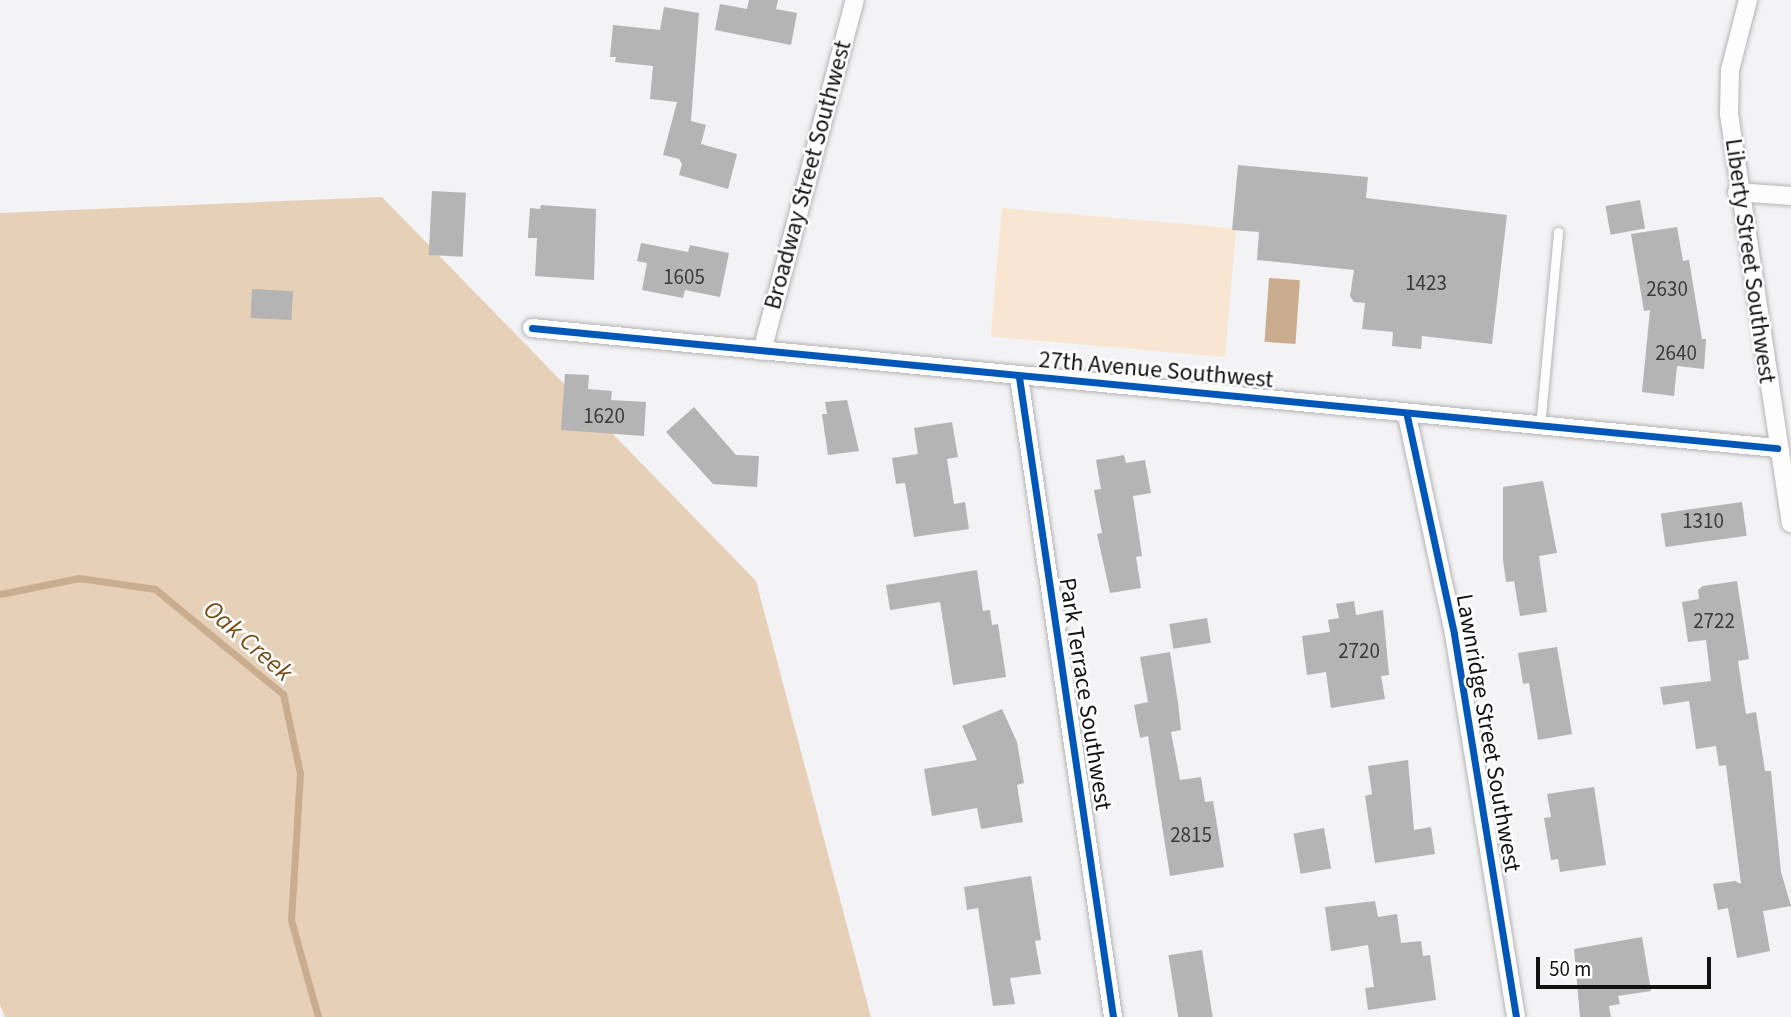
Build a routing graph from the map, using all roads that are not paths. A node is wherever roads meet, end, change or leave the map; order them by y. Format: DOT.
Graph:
graph roads {
  1 [pos="855,0"];
  2 [pos="1748,0"];
  3 [pos="1737,192"];
  4 [pos="1791,196"];
  5 [pos="1558,232"];
  6 [pos="532,328"];
  7 [pos="762,351"];
  8 [pos="1019,377"];
  9 [pos="1407,416"];
  10 [pos="1540,428"];
  11 [pos="1777,449"];
  12 [pos="1791,523"];
  13 [pos="1113,1017"];
  14 [pos="1516,1017"];
  1 -- 7 [label="street, Broadway Street Southwest"];
  2 -- 3 [label="street, Liberty Street Southwest"];
  3 -- 4 [label="street"];
  3 -- 11 [label="street, Liberty Street Southwest"];
  5 -- 10 [label="lane"];
  6 -- 7 [label="street, 27th Avenue Southwest"];
  7 -- 8 [label="street, 27th Avenue Southwest"];
  8 -- 9 [label="street, 27th Avenue Southwest"];
  8 -- 13 [label="street, Park Terrace Southwest"];
  9 -- 10 [label="street, 27th Avenue Southwest"];
  9 -- 14 [label="street, Lawnridge Street Southwest"];
  10 -- 11 [label="street, 27th Avenue Southwest"];
  11 -- 12 [label="street, Liberty Street Southwest"];
}
